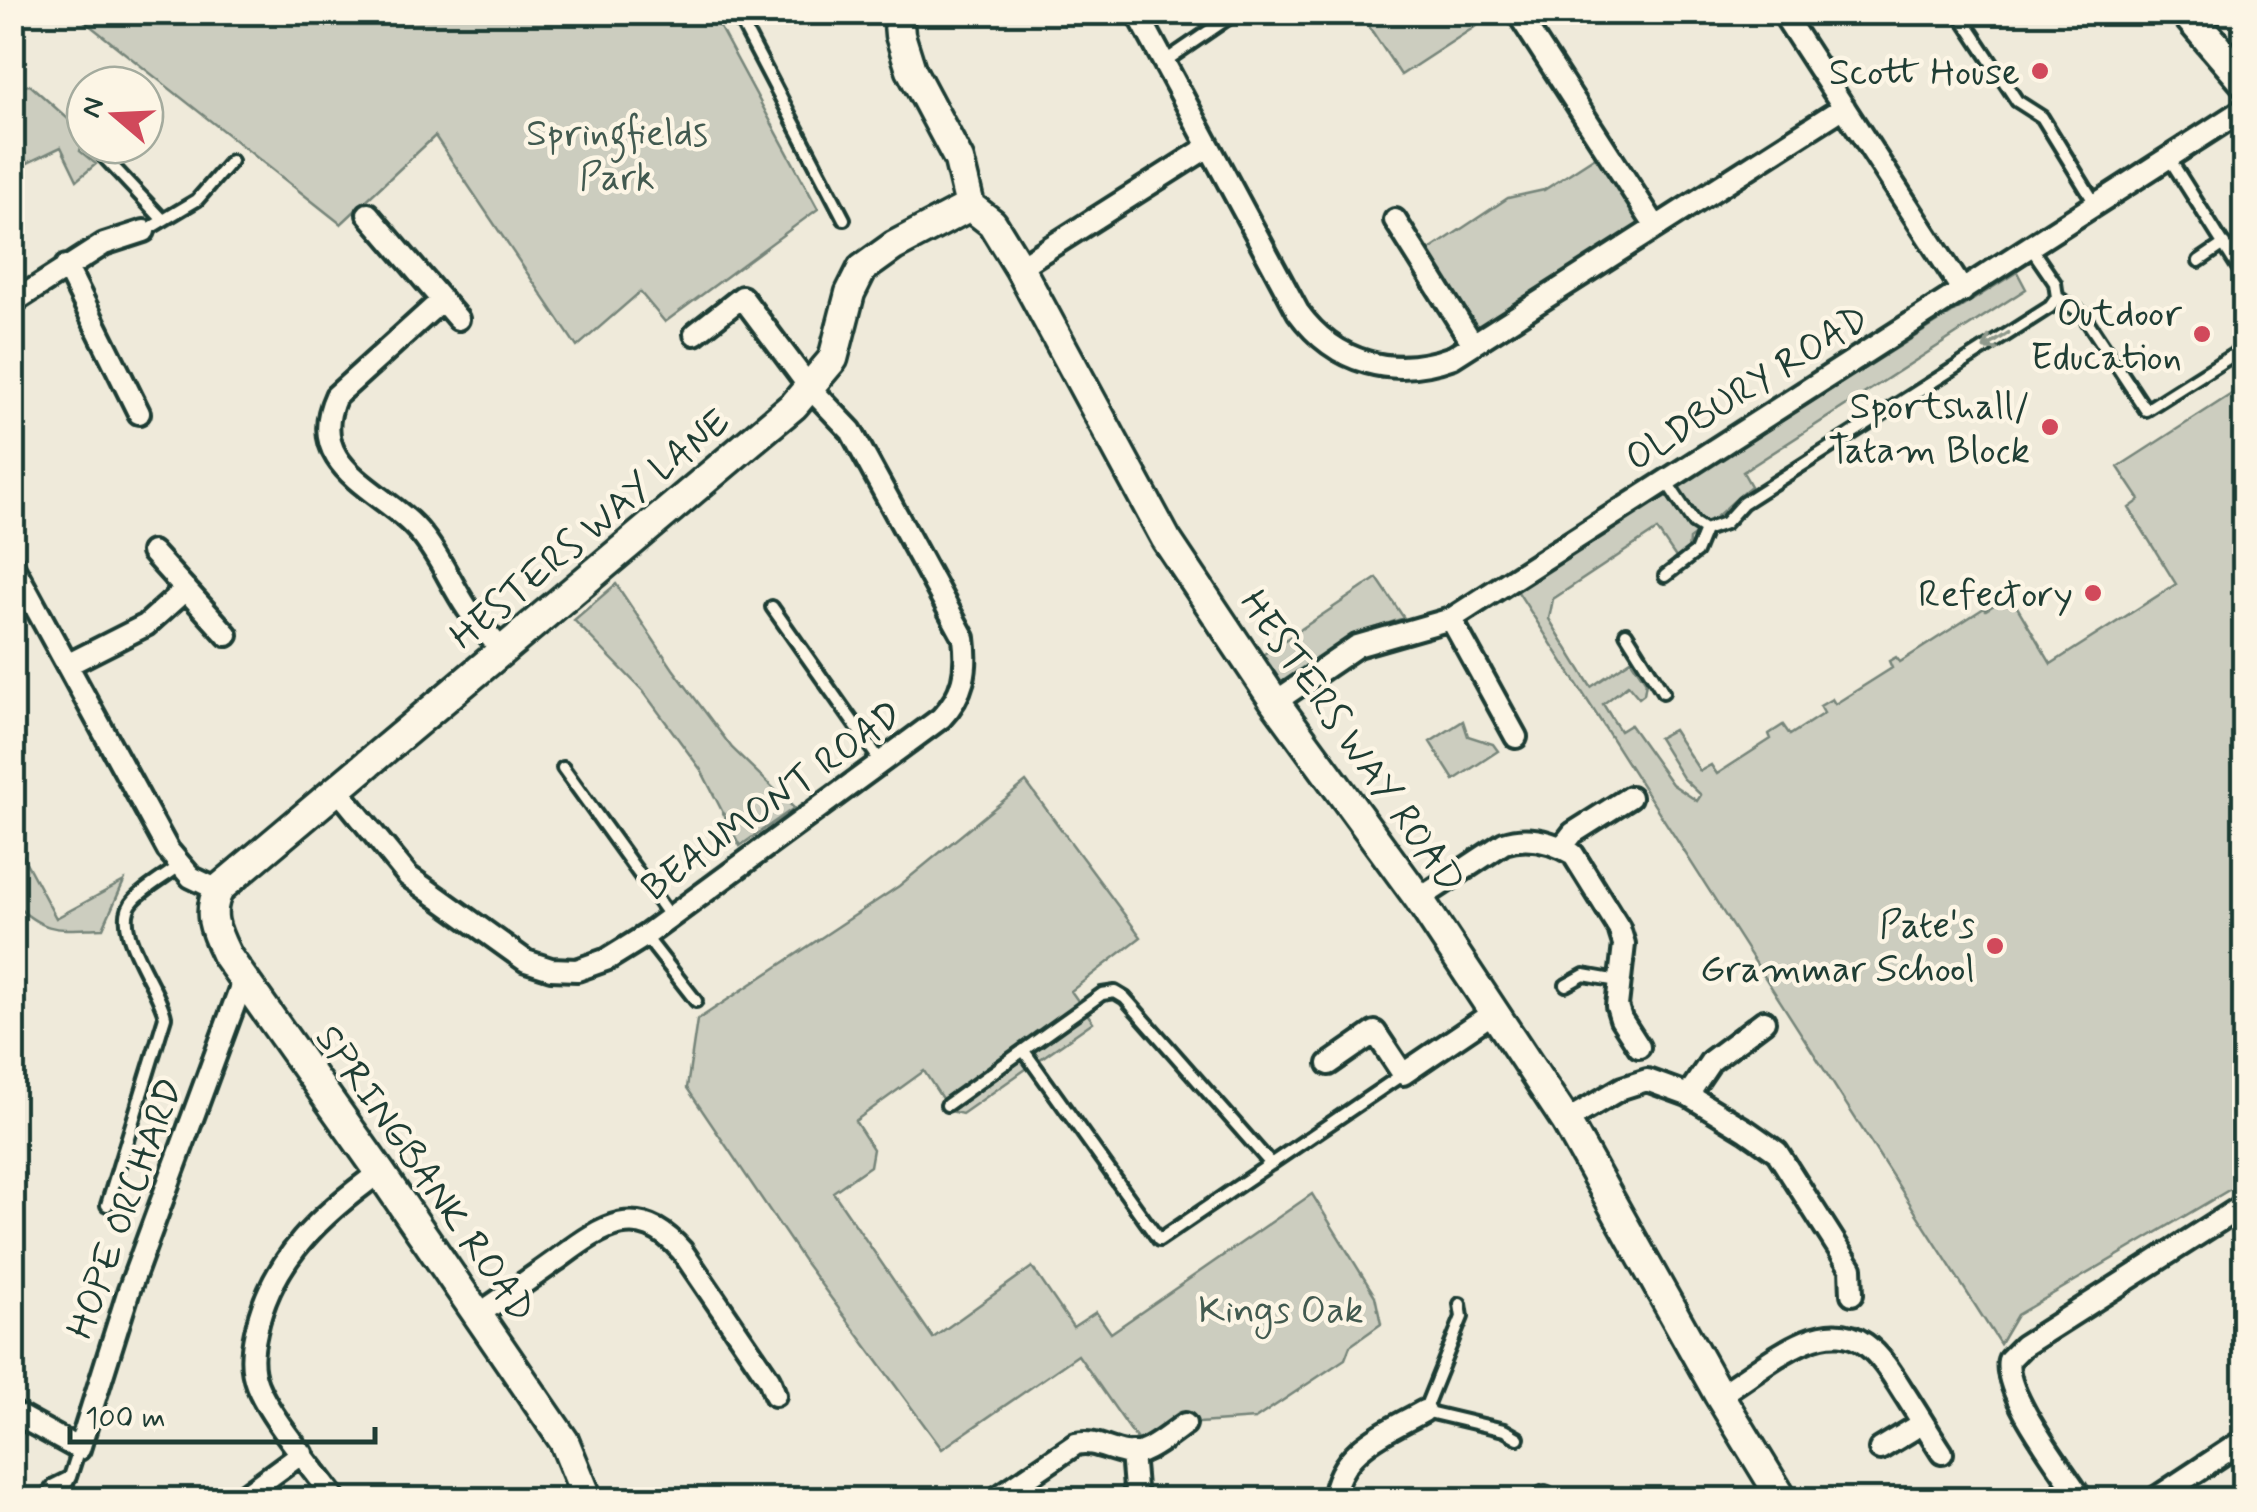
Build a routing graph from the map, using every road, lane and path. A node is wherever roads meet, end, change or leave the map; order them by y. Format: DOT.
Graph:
graph roads {
  1 [pos="736,12"];
  2 [pos="898,12"];
  3 [pos="1137,12"];
  4 [pos="1237,12"];
  5 [pos="1517,12"];
  6 [pos="1782,12"];
  7 [pos="1958,12"];
  8 [pos="2194,15"];
  9 [pos="1164,63"];
  10 [pos="2244,80"];
  11 [pos="1844,107"];
  12 [pos="2244,109"];
  13 [pos="1208,147"];
  14 [pos="2170,158"];
  15 [pos="231,161"];
  16 [pos="112,165"];
  17 [pos="970,206"];
  18 [pos="2096,206"];
  19 [pos="368,214"];
  20 [pos="844,219"];
  21 [pos="163,220"];
  22 [pos="1396,220"];
  23 [pos="1656,228"];
  24 [pos="144,232"];
  25 [pos="2244,241"];
  26 [pos="2031,248"];
  27 [pos="2226,248"];
  28 [pos="2199,260"];
  29 [pos="66,266"];
  30 [pos="1018,267"];
  31 [pos="2244,277"];
  32 [pos="1962,291"];
  33 [pos="2057,297"];
  34 [pos="442,300"];
  35 [pos="12,303"];
  36 [pos="458,319"];
  37 [pos="695,334"];
  38 [pos="1474,344"];
  39 [pos="2244,348"];
  40 [pos="810,388"];
  41 [pos="139,413"];
  42 [pos="1664,479"];
  43 [pos="1704,530"];
  44 [pos="152,552"];
  45 [pos="12,564"];
  46 [pos="1665,576"];
  47 [pos="186,589"];
  48 [pos="772,606"];
  49 [pos="1451,619"];
  50 [pos="1626,633"];
  51 [pos="227,635"];
  52 [pos="502,651"];
  53 [pos="69,664"];
  54 [pos="1663,692"];
  55 [pos="1274,702"];
  56 [pos="1516,738"];
  57 [pos="882,763"];
  58 [pos="563,768"];
  59 [pos="338,789"];
  60 [pos="1630,796"];
  61 [pos="1562,847"];
  62 [pos="179,866"];
  63 [pos="218,890"];
  64 [pos="1419,898"];
  65 [pos="670,917"];
  66 [pos="645,936"];
  67 [pos="244,978"];
  68 [pos="1618,981"];
  69 [pos="1566,985"];
  70 [pos="696,1001"];
  71 [pos="1494,1012"];
  72 [pos="1764,1021"];
  73 [pos="1639,1048"];
  74 [pos="1024,1051"];
  75 [pos="1329,1064"];
  76 [pos="1402,1074"];
  77 [pos="1688,1095"];
  78 [pos="947,1105"];
  79 [pos="1566,1121"];
  80 [pos="1271,1164"];
  81 [pos="380,1172"];
  82 [pos="106,1205"];
  83 [pos="2244,1205"];
  84 [pos="1852,1294"];
  85 [pos="1460,1304"];
  86 [pos="479,1314"];
  87 [pos="775,1395"];
  88 [pos="1719,1395"];
  89 [pos="1424,1411"];
  90 [pos="12,1412"];
  91 [pos="1923,1423"];
  92 [pos="1184,1424"];
  93 [pos="1518,1438"];
  94 [pos="2244,1440"];
  95 [pos="79,1449"];
  96 [pos="1880,1449"];
  97 [pos="302,1453"];
  98 [pos="1132,1453"];
  99 [pos="1942,1453"];
  100 [pos="70,1476"];
  101 [pos="42,1500"];
  102 [pos="58,1500"];
  103 [pos="238,1500"];
  104 [pos="336,1500"];
  105 [pos="588,1500"];
  106 [pos="994,1500"];
  107 [pos="1136,1500"];
  108 [pos="1332,1500"];
  109 [pos="1783,1500"];
  110 [pos="2082,1500"];
  111 [pos="2153,1500"];
  1 -- 20 [label="lane"];
  2 -- 17 [label="street, HESTERS WAY ROAD"];
  3 -- 9 [label="street"];
  4 -- 9 [label="lane"];
  5 -- 23 [label="street"];
  6 -- 11 [label="street"];
  7 -- 18 [label="lane"];
  8 -- 10 [label="main road"];
  9 -- 13 [label="street"];
  11 -- 23 [label="street"];
  11 -- 32 [label="street"];
  12 -- 14 [label="street, OLDBURY ROAD"];
  13 -- 30 [label="street"];
  13 -- 38 [label="street"];
  14 -- 18 [label="street, OLDBURY ROAD"];
  14 -- 27 [label="lane"];
  15 -- 21 [label="lane"];
  16 -- 21 [label="lane"];
  17 -- 30 [label="street, HESTERS WAY ROAD"];
  17 -- 40 [label="street, HESTERS WAY LANE"];
  18 -- 26 [label="street, OLDBURY ROAD"];
  19 -- 34 [label="street"];
  21 -- 24 [label="lane"];
  22 -- 38 [label="street"];
  23 -- 38 [label="street"];
  24 -- 29 [label="street"];
  25 -- 27 [label="lane"];
  26 -- 32 [label="street, OLDBURY ROAD"];
  26 -- 33 [label="lane"];
  27 -- 28 [label="lane"];
  27 -- 31 [label="lane"];
  29 -- 35 [label="street"];
  29 -- 41 [label="street"];
  30 -- 55 [label="street, HESTERS WAY ROAD"];
  32 -- 42 [label="street, OLDBURY ROAD"];
  33 -- 39 [label="lane"];
  33 -- 43 [label="lane, one-way"];
  34 -- 36 [label="street"];
  34 -- 52 [label="street"];
  37 -- 40 [label="street, BEAUMONT ROAD"];
  40 -- 52 [label="street, HESTERS WAY LANE"];
  40 -- 57 [label="street, BEAUMONT ROAD"];
  42 -- 43 [label="lane"];
  42 -- 49 [label="street, OLDBURY ROAD"];
  43 -- 46 [label="lane"];
  44 -- 47 [label="street"];
  45 -- 53 [label="street"];
  47 -- 51 [label="street"];
  47 -- 53 [label="street"];
  48 -- 57 [label="lane"];
  49 -- 55 [label="street, OLDBURY ROAD"];
  49 -- 56 [label="street"];
  50 -- 54 [label="lane"];
  52 -- 59 [label="street, HESTERS WAY LANE"];
  53 -- 62 [label="street"];
  55 -- 64 [label="street, HESTERS WAY ROAD"];
  57 -- 65 [label="street, BEAUMONT ROAD"];
  58 -- 65 [label="lane"];
  59 -- 63 [label="street, HESTERS WAY LANE"];
  59 -- 66 [label="street, BEAUMONT ROAD"];
  60 -- 61 [label="street"];
  61 -- 64 [label="street"];
  61 -- 68 [label="street"];
  62 -- 63 [label="street"];
  62 -- 82 [label="lane"];
  63 -- 67 [label="street, SPRINGBANK ROAD"];
  64 -- 71 [label="street, HESTERS WAY ROAD"];
  65 -- 66 [label="street, BEAUMONT ROAD"];
  66 -- 70 [label="lane"];
  67 -- 81 [label="street, SPRINGBANK ROAD"];
  67 -- 95 [label="street, HOPE ORCHARD"];
  68 -- 69 [label="lane"];
  68 -- 73 [label="street"];
  71 -- 76 [label="street"];
  71 -- 79 [label="street, HESTERS WAY ROAD"];
  72 -- 77 [label="street"];
  74 -- 78 [label="lane"];
  74 -- 80 [label="lane"];
  74 -- 80 [label="lane"];
  75 -- 76 [label="street"];
  76 -- 80 [label="lane"];
  77 -- 79 [label="street"];
  77 -- 84 [label="street"];
  79 -- 88 [label="street, HESTERS WAY ROAD"];
  81 -- 86 [label="street, SPRINGBANK ROAD"];
  81 -- 97 [label="street"];
  83 -- 110 [label="street"];
  85 -- 89 [label="lane"];
  86 -- 87 [label="street"];
  86 -- 105 [label="street, SPRINGBANK ROAD"];
  88 -- 91 [label="street"];
  88 -- 109 [label="street, HESTERS WAY ROAD"];
  89 -- 93 [label="lane"];
  89 -- 108 [label="street"];
  90 -- 95 [label="street"];
  91 -- 96 [label="street"];
  91 -- 99 [label="street"];
  92 -- 98 [label="street"];
  94 -- 111 [label="street"];
  95 -- 100 [label="lane"];
  97 -- 103 [label="street"];
  97 -- 104 [label="street"];
  98 -- 106 [label="street"];
  98 -- 107 [label="street"];
  100 -- 101 [label="lane"];
  100 -- 102 [label="lane"];
}
